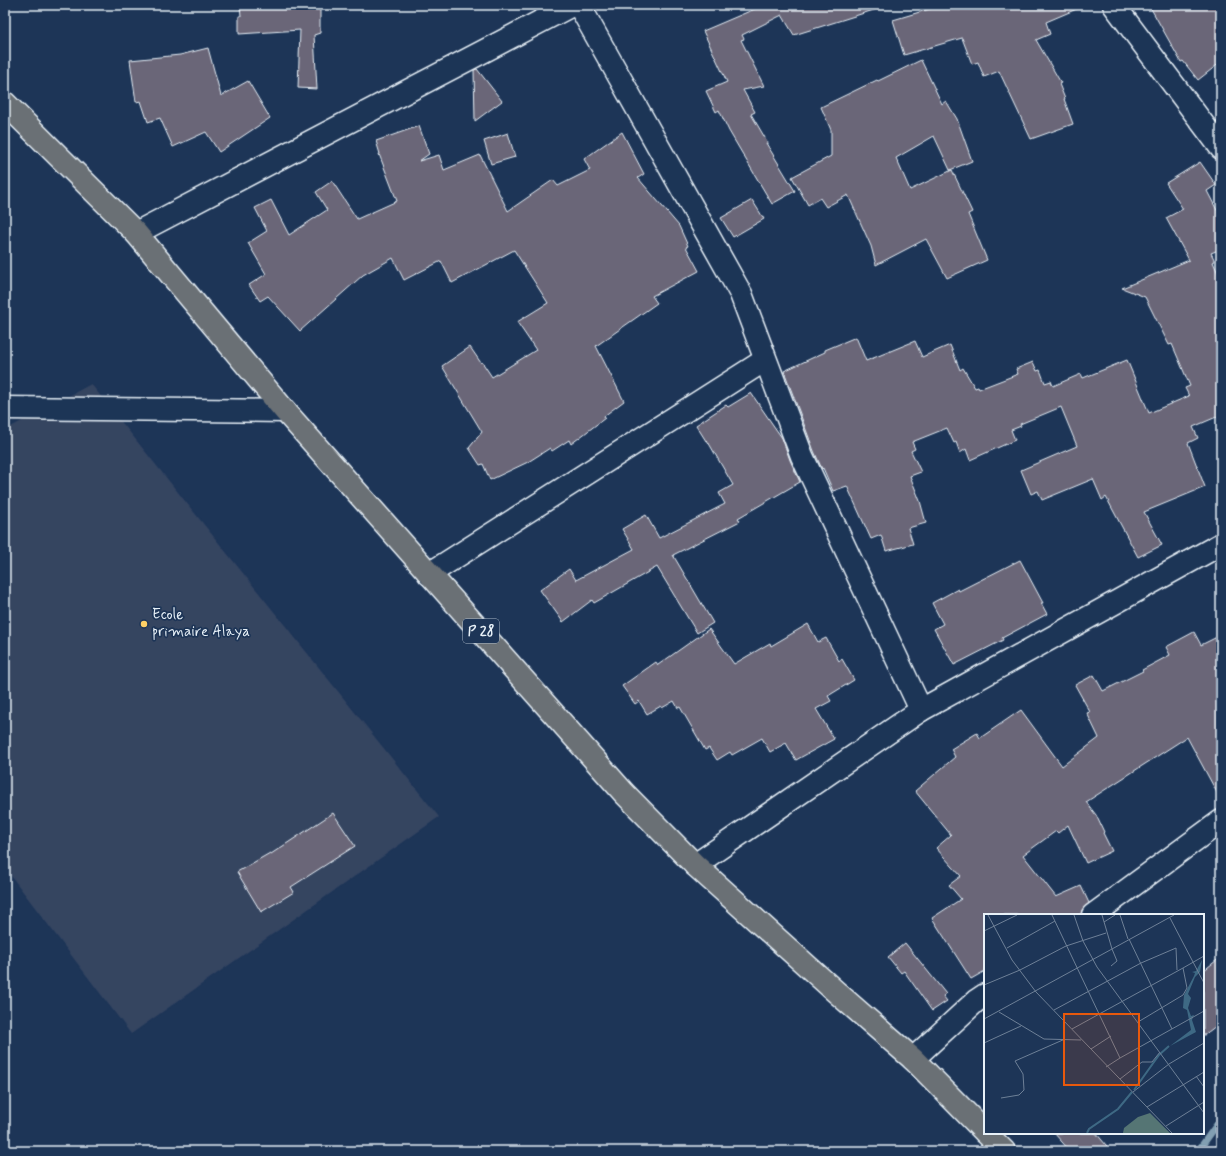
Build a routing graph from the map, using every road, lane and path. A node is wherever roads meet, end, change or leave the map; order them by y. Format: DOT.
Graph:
graph roads {
  1 [pos="572,5"];
  2 [pos="578,5"];
  3 [pos="1114,5"];
  4 [pos="5,103"];
  5 [pos="1217,134"];
  6 [pos="136,234"];
  7 [pos="765,360"];
  8 [pos="11,411"];
  9 [pos="285,411"];
  10 [pos="1221,544"];
  11 [pos="430,574"];
  12 [pos="921,710"];
  13 [pos="1221,821"];
  14 [pos="695,865"];
  15 [pos="1094,914"];
  16 [pos="984,996"];
  17 [pos="913,1059"];
  18 [pos="984,1130"];
  19 [pos="988,1134"];
  20 [pos="1004,1151"];
  1 -- 6 [label="street"];
  2 -- 7 [label="street"];
  3 -- 5 [label="street"];
  4 -- 6 [label="main road, P 28"];
  6 -- 9 [label="main road, P 28"];
  7 -- 11 [label="street"];
  7 -- 12 [label="street"];
  8 -- 9 [label="street"];
  9 -- 11 [label="main road, P 28"];
  10 -- 12 [label="street"];
  11 -- 14 [label="main road, P 28"];
  12 -- 14 [label="street"];
  13 -- 15 [label="street"];
  14 -- 17 [label="main road, P 28"];
  16 -- 17 [label="street"];
  17 -- 18 [label="main road, P 28"];
  19 -- 20 [label="main road, P 28"];
}
